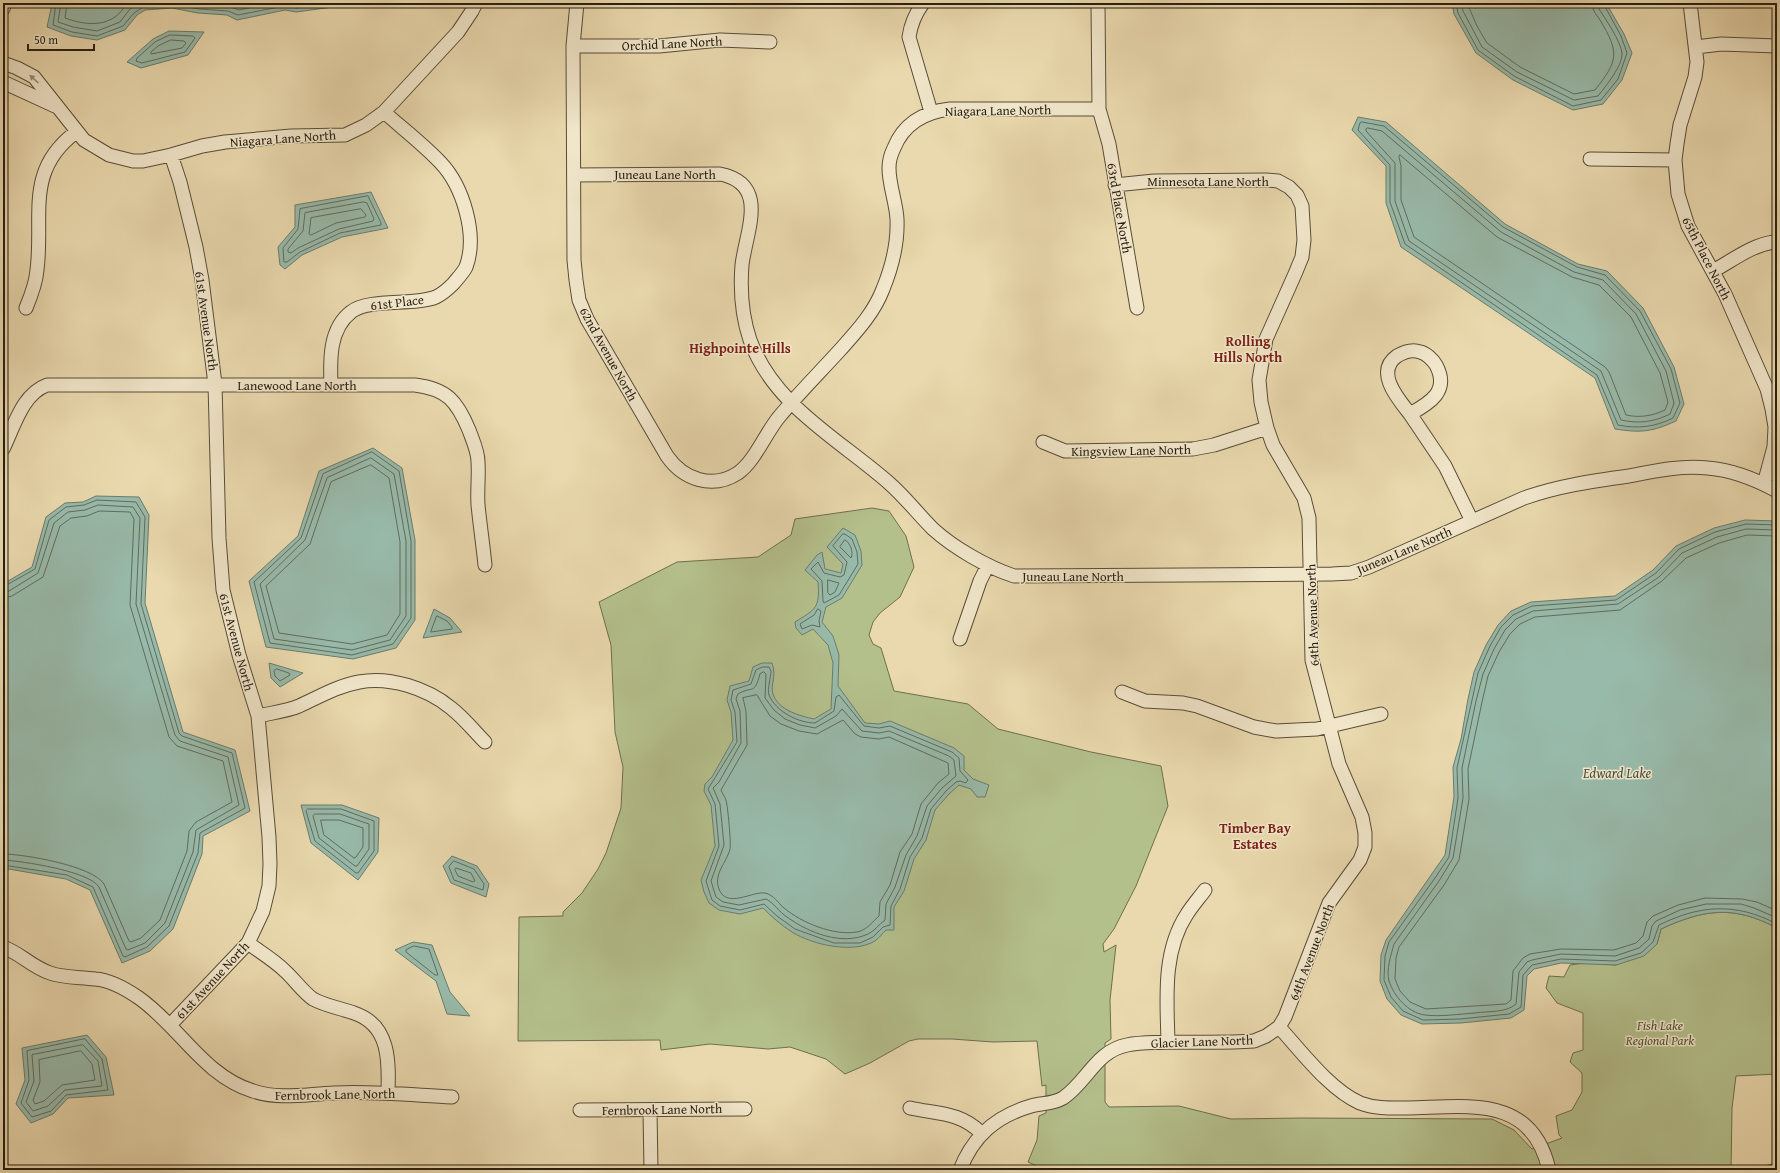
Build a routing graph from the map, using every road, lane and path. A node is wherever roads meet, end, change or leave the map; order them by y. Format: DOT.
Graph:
graph roads {
  1 [pos="5,3"];
  2 [pos="476,3"];
  3 [pos="577,3"];
  4 [pos="923,3"];
  5 [pos="1098,3"];
  6 [pos="1690,3"];
  7 [pos="3,9"];
  8 [pos="770,42"];
  9 [pos="573,46"];
  10 [pos="1777,46"];
  11 [pos="1696,47"];
  12 [pos="3,63"];
  13 [pos="3,82"];
  14 [pos="55,106"];
  15 [pos="1099,109"];
  16 [pos="384,112"];
  17 [pos="931,112"];
  18 [pos="76,132"];
  19 [pos="171,155"];
  20 [pos="1590,159"];
  21 [pos="1676,160"];
  22 [pos="574,175"];
  23 [pos="1115,185"];
  24 [pos="1304,216"];
  25 [pos="1774,242"];
  26 [pos="1713,271"];
  27 [pos="26,308"];
  28 [pos="1137,308"];
  29 [pos="215,384"];
  30 [pos="331,385"];
  31 [pos="1772,387"];
  32 [pos="791,404"];
  33 [pos="1410,414"];
  34 [pos="1267,428"];
  35 [pos="1043,442"];
  36 [pos="3,449"];
  37 [pos="1764,484"];
  38 [pos="1777,491"];
  39 [pos="1472,520"];
  40 [pos="485,565"];
  41 [pos="988,565"];
  42 [pos="1310,574"];
  43 [pos="960,638"];
  44 [pos="1122,692"];
  45 [pos="1381,714"];
  46 [pos="258,716"];
  47 [pos="1329,726"];
  48 [pos="485,742"];
  49 [pos="1205,890"];
  50 [pos="248,943"];
  51 [pos="3,947"];
  52 [pos="170,1025"];
  53 [pos="1279,1027"];
  54 [pos="1168,1042"];
  55 [pos="388,1093"];
  56 [pos="452,1097"];
  57 [pos="910,1108"];
  58 [pos="744,1109"];
  59 [pos="580,1110"];
  60 [pos="650,1110"];
  61 [pos="982,1132"];
  62 [pos="651,1170"];
  63 [pos="960,1170"];
  64 [pos="1549,1170"];
  1 -- 7 [label="street"];
  2 -- 16 [label="street, Niagara Lane North"];
  3 -- 9 [label="street, 62nd Avenue North"];
  4 -- 17 [label="street"];
  5 -- 15 [label="street, 63rd Place North"];
  6 -- 11 [label="street, 65th Place North"];
  8 -- 9 [label="street, Orchid Lane North"];
  9 -- 22 [label="street, 62nd Avenue North"];
  10 -- 11 [label="street"];
  11 -- 21 [label="street, 65th Place North"];
  14 -- 12 [label="street, Niagara Lane North, one-way"];
  13 -- 14 [label="street, Niagara Lane North"];
  14 -- 18 [label="street, Niagara Lane North"];
  15 -- 17 [label="street, Niagara Lane North"];
  15 -- 23 [label="street, 63rd Place North"];
  16 -- 19 [label="street, Niagara Lane North"];
  16 -- 30 [label="street, 61st Place"];
  17 -- 32 [label="street, Niagara Lane North"];
  18 -- 19 [label="street, Niagara Lane North"];
  18 -- 27 [label="street"];
  19 -- 29 [label="street, 61st Avenue North"];
  20 -- 21 [label="street"];
  21 -- 26 [label="street, 65th Place North"];
  22 -- 32 [label="street, Juneau Lane North"];
  22 -- 32 [label="street, 62nd Avenue North"];
  23 -- 24 [label="street, Minnesota Lane North"];
  23 -- 28 [label="street, 63rd Place North"];
  24 -- 34 [label="street, 64th Avenue North"];
  25 -- 26 [label="street"];
  26 -- 31 [label="street, 65th Place North"];
  29 -- 30 [label="street, Lanewood Lane North"];
  29 -- 36 [label="street, Lanewood Lane North"];
  29 -- 46 [label="street, 61st Avenue North"];
  30 -- 40 [label="street, Lanewood Lane North"];
  31 -- 37 [label="street, 65th Place North"];
  32 -- 41 [label="street, Juneau Lane North"];
  33 -- 33 [label="street"];
  33 -- 39 [label="street"];
  34 -- 35 [label="street, Kingsview Lane North"];
  34 -- 42 [label="street, 64th Avenue North"];
  37 -- 38 [label="street, Juneau Lane North"];
  37 -- 39 [label="street, Juneau Lane North"];
  39 -- 42 [label="street, Juneau Lane North"];
  41 -- 42 [label="street, Juneau Lane North"];
  41 -- 43 [label="street"];
  42 -- 47 [label="street, 64th Avenue North"];
  44 -- 47 [label="street"];
  45 -- 47 [label="street"];
  46 -- 48 [label="street"];
  46 -- 50 [label="street, 61st Avenue North"];
  47 -- 53 [label="street, 64th Avenue North"];
  49 -- 54 [label="street"];
  50 -- 52 [label="street, 61st Avenue North"];
  50 -- 55 [label="street"];
  51 -- 52 [label="street, Fernbrook Lane North"];
  52 -- 55 [label="street, Fernbrook Lane North"];
  53 -- 54 [label="street, Glacier Lane North"];
  53 -- 64 [label="street"];
  54 -- 61 [label="street, Glacier Lane North"];
  55 -- 56 [label="street, Fernbrook Lane North"];
  57 -- 61 [label="street"];
  58 -- 60 [label="street, Fernbrook Lane North"];
  59 -- 60 [label="street, Fernbrook Lane North"];
  60 -- 62 [label="street"];
  61 -- 63 [label="street, Glacier Lane North"];
}
